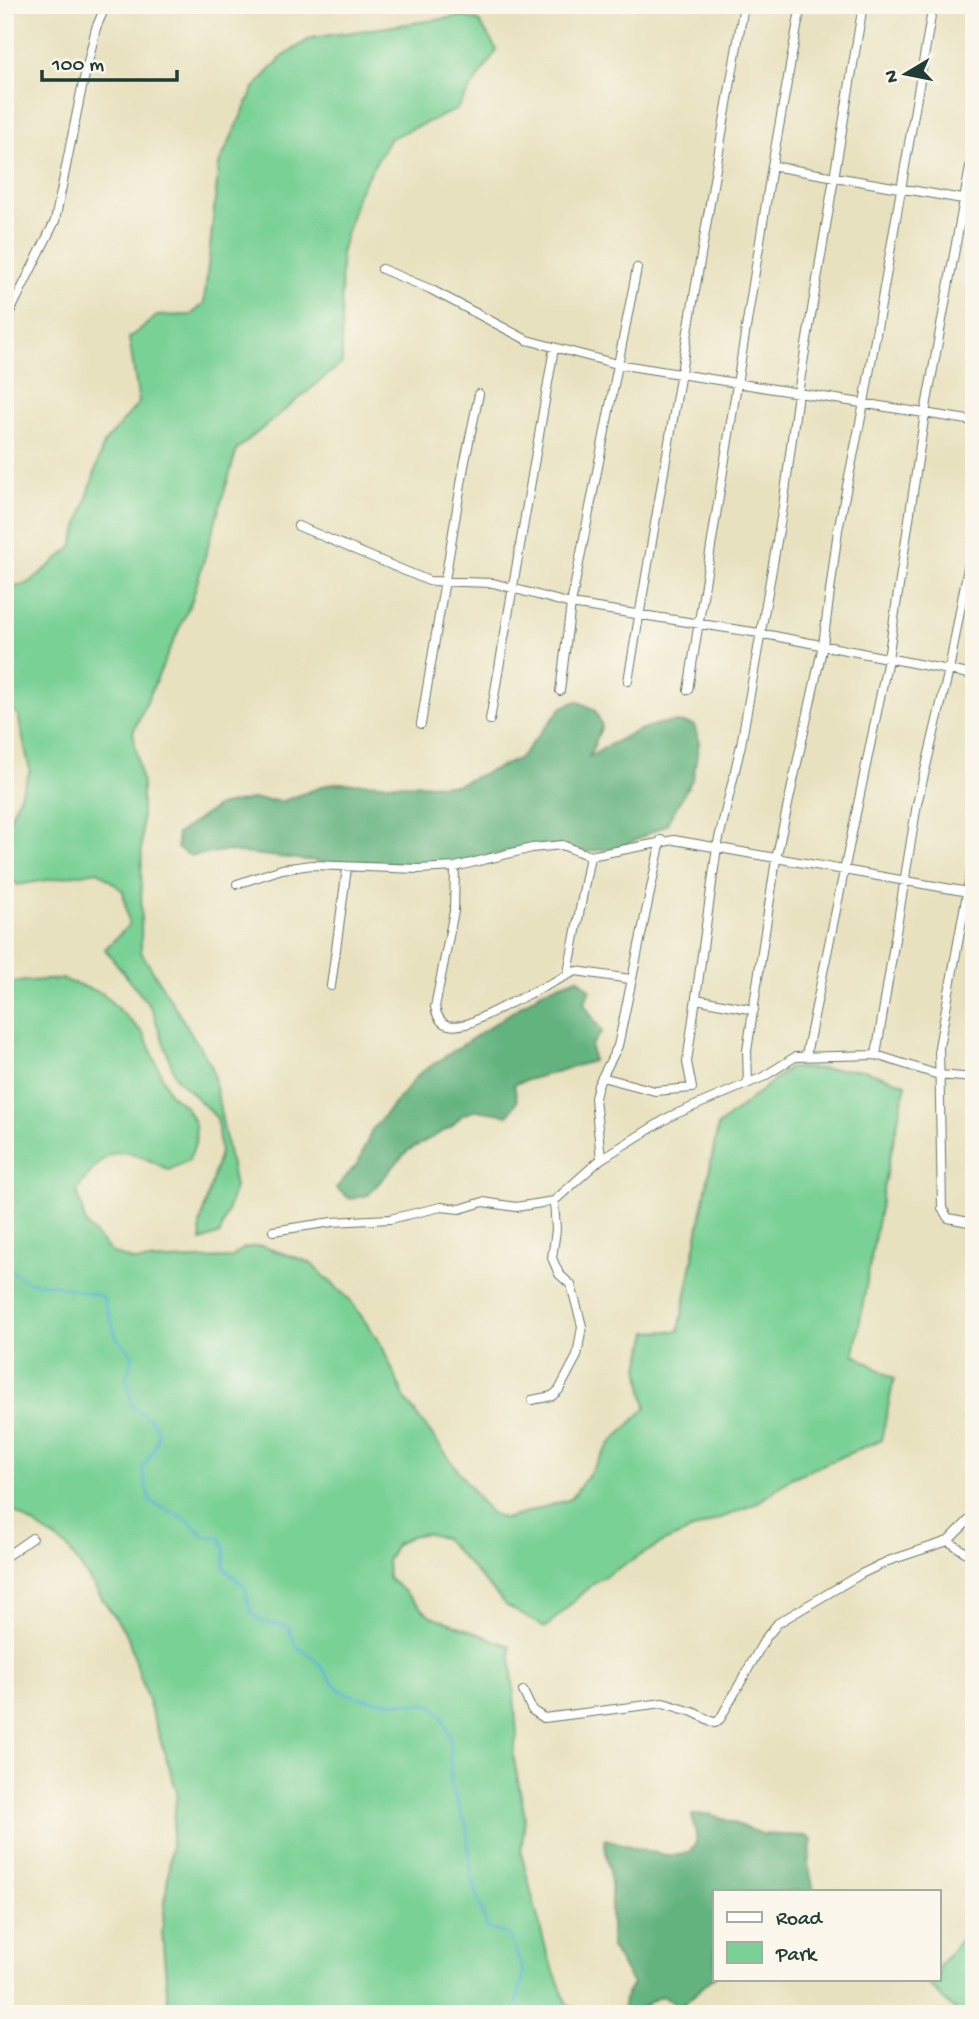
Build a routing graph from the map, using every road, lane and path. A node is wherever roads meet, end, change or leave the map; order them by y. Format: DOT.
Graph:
graph roads {
  1 [pos="106,5"];
  2 [pos="744,5"];
  3 [pos="801,5"];
  4 [pos="863,5"];
  5 [pos="914,5"];
  6 [pos="932,8"];
  7 [pos="974,145"];
  8 [pos="772,166"];
  9 [pos="834,175"];
  10 [pos="900,188"];
  11 [pos="969,200"];
  12 [pos="637,268"];
  13 [pos="382,269"];
  14 [pos="5,322"];
  15 [pos="554,348"];
  16 [pos="617,364"];
  17 [pos="678,374"];
  18 [pos="738,385"];
  19 [pos="798,393"];
  20 [pos="479,394"];
  21 [pos="864,403"];
  22 [pos="925,414"];
  23 [pos="974,421"];
  24 [pos="298,526"];
  25 [pos="974,535"];
  26 [pos="447,579"];
  27 [pos="515,590"];
  28 [pos="571,604"];
  29 [pos="640,616"];
  30 [pos="698,624"];
  31 [pos="760,634"];
  32 [pos="823,645"];
  33 [pos="888,659"];
  34 [pos="949,670"];
  35 [pos="974,675"];
  36 [pos="628,681"];
  37 [pos="688,690"];
  38 [pos="560,691"];
  39 [pos="489,720"];
  40 [pos="421,724"];
  41 [pos="661,840"];
  42 [pos="717,847"];
  43 [pos="974,855"];
  44 [pos="590,856"];
  45 [pos="776,859"];
  46 [pos="454,867"];
  47 [pos="346,868"];
  48 [pos="843,870"];
  49 [pos="905,880"];
  50 [pos="237,884"];
  51 [pos="970,892"];
  52 [pos="568,973"];
  53 [pos="630,979"];
  54 [pos="331,986"];
  55 [pos="696,999"];
  56 [pos="754,1010"];
  57 [pos="806,1055"];
  58 [pos="876,1055"];
  59 [pos="939,1075"];
  60 [pos="602,1077"];
  61 [pos="974,1078"];
  62 [pos="748,1083"];
  63 [pos="692,1088"];
  64 [pos="696,1104"];
  65 [pos="601,1159"];
  66 [pos="554,1201"];
  67 [pos="974,1223"];
  68 [pos="273,1231"];
  69 [pos="532,1400"];
  70 [pos="974,1515"];
  71 [pos="32,1538"];
  72 [pos="948,1541"];
  73 [pos="5,1557"];
  74 [pos="974,1558"];
  75 [pos="523,1691"];
  1 -- 14 [label="street"];
  2 -- 17 [label="street"];
  3 -- 8 [label="street"];
  4 -- 9 [label="street"];
  5 -- 6 [label="street"];
  6 -- 10 [label="street"];
  7 -- 11 [label="street"];
  8 -- 9 [label="street"];
  8 -- 18 [label="street"];
  9 -- 10 [label="street"];
  9 -- 19 [label="street"];
  10 -- 11 [label="street"];
  10 -- 21 [label="street"];
  11 -- 22 [label="street"];
  12 -- 16 [label="street"];
  13 -- 15 [label="street"];
  15 -- 16 [label="street"];
  15 -- 27 [label="street"];
  16 -- 17 [label="street"];
  16 -- 28 [label="street"];
  17 -- 18 [label="street"];
  17 -- 29 [label="street"];
  18 -- 19 [label="street"];
  18 -- 30 [label="street"];
  19 -- 21 [label="street"];
  19 -- 31 [label="street"];
  20 -- 26 [label="street"];
  21 -- 22 [label="street"];
  21 -- 32 [label="street"];
  22 -- 23 [label="street"];
  22 -- 33 [label="street"];
  24 -- 26 [label="street"];
  25 -- 34 [label="street"];
  26 -- 27 [label="street"];
  26 -- 40 [label="street"];
  27 -- 28 [label="street"];
  27 -- 39 [label="street"];
  28 -- 29 [label="street"];
  28 -- 38 [label="street"];
  29 -- 30 [label="street"];
  29 -- 36 [label="street"];
  30 -- 31 [label="street"];
  30 -- 37 [label="street"];
  31 -- 32 [label="street"];
  31 -- 42 [label="street"];
  32 -- 33 [label="street"];
  32 -- 45 [label="street"];
  33 -- 34 [label="street"];
  33 -- 48 [label="street"];
  34 -- 35 [label="street"];
  34 -- 49 [label="street"];
  41 -- 42 [label="street"];
  41 -- 44 [label="street"];
  41 -- 53 [label="street"];
  42 -- 45 [label="street"];
  42 -- 55 [label="street"];
  43 -- 51 [label="street"];
  44 -- 46 [label="street"];
  44 -- 52 [label="street"];
  45 -- 48 [label="street"];
  45 -- 56 [label="street"];
  46 -- 47 [label="street"];
  46 -- 52 [label="street"];
  47 -- 50 [label="street"];
  47 -- 54 [label="street"];
  48 -- 49 [label="street"];
  48 -- 57 [label="street"];
  49 -- 51 [label="street"];
  49 -- 58 [label="street"];
  51 -- 59 [label="street"];
  52 -- 53 [label="street"];
  53 -- 60 [label="street"];
  55 -- 56 [label="street"];
  55 -- 63 [label="street"];
  56 -- 62 [label="street"];
  57 -- 58 [label="street"];
  57 -- 62 [label="street"];
  58 -- 59 [label="street"];
  59 -- 61 [label="street"];
  59 -- 67 [label="street"];
  60 -- 63 [label="street"];
  60 -- 65 [label="street"];
  62 -- 64 [label="street"];
  63 -- 64 [label="street"];
  64 -- 65 [label="street"];
  65 -- 66 [label="street"];
  66 -- 68 [label="street"];
  66 -- 69 [label="street"];
  70 -- 72 [label="street"];
  71 -- 73 [label="street"];
  72 -- 74 [label="street"];
  72 -- 75 [label="street"];
}
